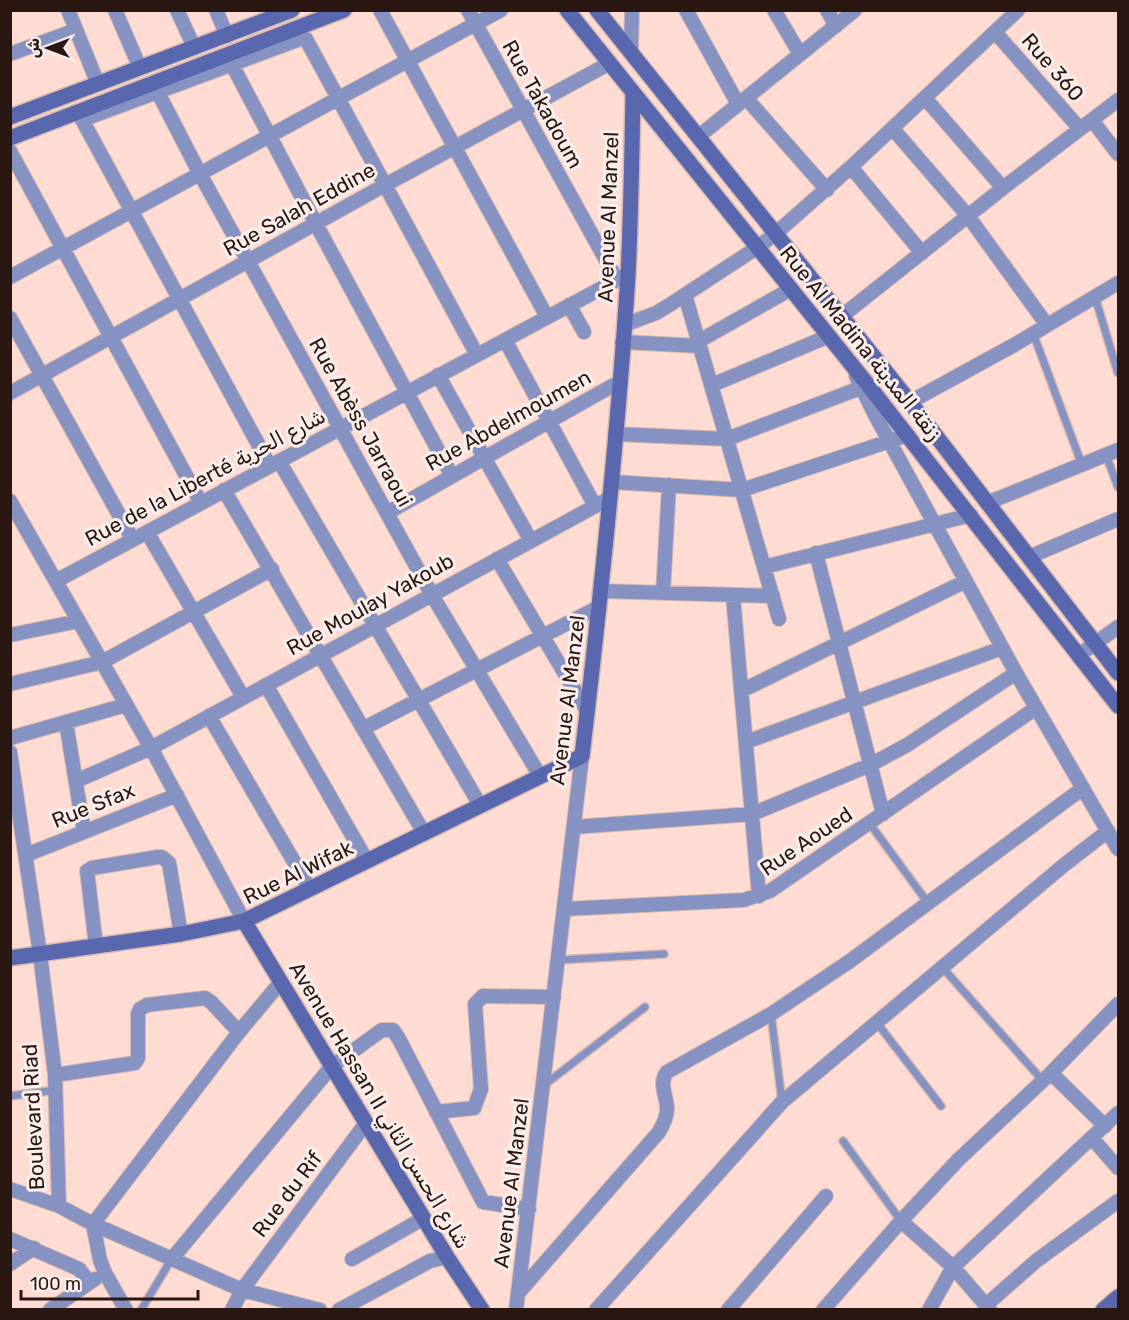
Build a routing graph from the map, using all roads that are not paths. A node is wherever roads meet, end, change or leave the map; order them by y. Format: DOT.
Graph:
graph roads {
  1 [pos="68,10"];
  2 [pos="115,10"];
  3 [pos="177,10"];
  4 [pos="216,10"];
  5 [pos="292,10"];
  6 [pos="344,10"];
  7 [pos="380,10"];
  8 [pos="468,10"];
  9 [pos="501,10"];
  10 [pos="567,10"];
  11 [pos="597,10"];
  12 [pos="632,10"];
  13 [pos="686,10"];
  14 [pos="774,10"];
  15 [pos="827,10"];
  16 [pos="855,10"];
  17 [pos="1018,10"];
  18 [pos="267,15"];
  19 [pos="476,24"];
  20 [pos="836,26"];
  21 [pos="76,30"];
  22 [pos="995,32"];
  23 [pos="227,36"];
  24 [pos="194,47"];
  25 [pos="631,51"];
  26 [pos="10,54"];
  27 [pos="800,54"];
  28 [pos="230,60"];
  29 [pos="407,61"];
  30 [pos="610,63"];
  31 [pos="140,68"];
  32 [pos="98,84"];
  33 [pos="155,88"];
  34 [pos="633,93"];
  35 [pos="925,98"];
  36 [pos="338,99"];
  37 [pos="1119,100"];
  38 [pos="742,101"];
  39 [pos="523,111"];
  40 [pos="80,116"];
  41 [pos="10,117"];
  42 [pos="1092,120"];
  43 [pos="893,129"];
  44 [pos="1080,129"];
  45 [pos="270,136"];
  46 [pos="699,136"];
  47 [pos="10,138"];
  48 [pos="454,148"];
  49 [pos="10,151"];
  50 [pos="1119,154"];
  51 [pos="851,167"];
  52 [pos="200,174"];
  53 [pos="385,185"];
  54 [pos="1003,188"];
  55 [pos="827,190"];
  56 [pos="132,211"];
  57 [pos="968,216"];
  58 [pos="316,224"];
  59 [pos="775,234"];
  60 [pos="62,248"];
  61 [pos="758,248"];
  62 [pos="922,253"];
  63 [pos="249,262"];
  64 [pos="10,277"];
  65 [pos="622,277"];
  66 [pos="1119,283"];
  67 [pos="791,289"];
  68 [pos="686,295"];
  69 [pos="1095,297"];
  70 [pos="180,300"];
  71 [pos="569,305"];
  72 [pos="842,316"];
  73 [pos="547,317"];
  74 [pos="10,318"];
  75 [pos="624,325"];
  76 [pos="1047,325"];
  77 [pos="584,333"];
  78 [pos="1033,333"];
  79 [pos="829,336"];
  80 [pos="110,338"];
  81 [pos="505,340"];
  82 [pos="622,342"];
  83 [pos="699,343"];
  84 [pos="477,355"];
  85 [pos="1119,373"];
  86 [pos="438,375"];
  87 [pos="42,376"];
  88 [pos="619,382"];
  89 [pos="712,385"];
  90 [pos="865,386"];
  91 [pos="407,392"];
  92 [pos="10,393"];
  93 [pos="910,402"];
  94 [pos="548,421"];
  95 [pos="340,428"];
  96 [pos="615,434"];
  97 [pos="908,435"];
  98 [pos="727,439"];
  99 [pos="889,441"];
  100 [pos="1112,453"];
  101 [pos="484,458"];
  102 [pos="275,463"];
  103 [pos="1083,465"];
  104 [pos="452,476"];
  105 [pos="612,482"];
  106 [pos="669,485"];
  107 [pos="1119,487"];
  108 [pos="224,490"];
  109 [pos="742,490"];
  110 [pos="610,498"];
  111 [pos="10,501"];
  112 [pos="201,503"];
  113 [pos="987,503"];
  114 [pos="595,506"];
  115 [pos="387,513"];
  116 [pos="971,515"];
  117 [pos="1119,519"];
  118 [pos="934,524"];
  119 [pos="147,532"];
  120 [pos="132,540"];
  121 [pos="531,541"];
  122 [pos="816,553"];
  123 [pos="1029,557"];
  124 [pos="497,559"];
  125 [pos="764,567"];
  126 [pos="272,569"];
  127 [pos="56,581"];
  128 [pos="966,581"];
  129 [pos="601,591"];
  130 [pos="663,593"];
  131 [pos="432,595"];
  132 [pos="733,596"];
  133 [pos="772,596"];
  134 [pos="599,607"];
  135 [pos="193,614"];
  136 [pos="779,619"];
  137 [pos="79,621"];
  138 [pos="376,625"];
  139 [pos="1119,627"];
  140 [pos="10,635"];
  141 [pos="542,637"];
  142 [pos="839,643"];
  143 [pos="1095,643"];
  144 [pos="1002,648"];
  145 [pos="322,654"];
  146 [pos="1079,655"];
  147 [pos="102,662"];
  148 [pos="477,670"];
  149 [pos="1016,673"];
  150 [pos="1119,673"];
  151 [pos="10,684"];
  152 [pos="266,685"];
  153 [pos="741,691"];
  154 [pos="243,698"];
  155 [pos="419,700"];
  156 [pos="854,702"];
  157 [pos="126,705"];
  158 [pos="1119,706"];
  159 [pos="1036,708"];
  160 [pos="587,711"];
  161 [pos="209,716"];
  162 [pos="66,722"];
  163 [pos="364,728"];
  164 [pos="10,738"];
  165 [pos="746,742"];
  166 [pos="151,748"];
  167 [pos="10,752"];
  168 [pos="582,756"];
  169 [pos="870,765"];
  170 [pos="12,776"];
  171 [pos="540,776"];
  172 [pos="76,781"];
  173 [pos="1083,788"];
  174 [pos="177,795"];
  175 [pos="480,806"];
  176 [pos="752,814"];
  177 [pos="883,814"];
  178 [pos="870,824"];
  179 [pos="574,827"];
  180 [pos="1108,831"];
  181 [pos="84,832"];
  182 [pos="424,833"];
  183 [pos="1119,849"];
  184 [pos="26,855"];
  185 [pos="367,861"];
  186 [pos="310,889"];
  187 [pos="759,896"];
  188 [pos="928,903"];
  189 [pos="564,909"];
  190 [pos="244,921"];
  191 [pos="181,934"];
  192 [pos="96,946"];
  193 [pos="40,954"];
  194 [pos="664,954"];
  195 [pos="10,958"];
  196 [pos="558,960"];
  197 [pos="943,968"];
  198 [pos="280,983"];
  199 [pos="554,997"];
  200 [pos="1119,1004"];
  201 [pos="645,1007"];
  202 [pos="771,1014"];
  203 [pos="877,1023"];
  204 [pos="239,1032"];
  205 [pos="332,1066"];
  206 [pos="55,1075"];
  207 [pos="1047,1077"];
  208 [pos="543,1086"];
  209 [pos="56,1090"];
  210 [pos="10,1096"];
  211 [pos="782,1102"];
  212 [pos="940,1106"];
  213 [pos="436,1112"];
  214 [pos="1119,1113"];
  215 [pos="366,1123"];
  216 [pos="1105,1126"];
  217 [pos="1092,1138"];
  218 [pos="843,1141"];
  219 [pos="1119,1168"];
  220 [pos="10,1190"];
  221 [pos="826,1196"];
  222 [pos="1119,1201"];
  223 [pos="59,1206"];
  224 [pos="529,1209"];
  225 [pos="424,1218"];
  226 [pos="901,1221"];
  227 [pos="93,1224"];
  228 [pos="10,1239"];
  229 [pos="34,1248"];
  230 [pos="447,1257"];
  231 [pos="352,1259"];
  232 [pos="171,1260"];
  233 [pos="10,1264"];
  234 [pos="953,1267"];
  235 [pos="105,1273"];
  236 [pos="89,1282"];
  237 [pos="242,1290"];
  238 [pos="520,1291"];
  239 [pos="830,1307"];
  240 [pos="988,1307"];
  241 [pos="50,1310"];
  242 [pos="126,1310"];
  243 [pos="141,1310"];
  244 [pos="232,1310"];
  245 [pos="320,1310"];
  246 [pos="339,1310"];
  247 [pos="482,1310"];
  248 [pos="516,1310"];
  249 [pos="596,1310"];
  250 [pos="728,1310"];
  251 [pos="929,1310"];
  1 -- 21 [label="street"];
  2 -- 31 [label="street"];
  3 -- 24 [label="street"];
  4 -- 23 [label="street"];
  5 -- 18 [label="street"];
  6 -- 28 [label="street"];
  7 -- 29 [label="street"];
  8 -- 19 [label="street, Rue Takadoum"];
  9 -- 19 [label="street"];
  10 -- 30 [label="street, Rue Al Madina زنقة المدينة"];
  11 -- 25 [label="street, Rue Al Madina زنقة المدينة"];
  12 -- 25 [label="street"];
  13 -- 38 [label="street"];
  14 -- 27 [label="street"];
  15 -- 20 [label="street"];
  16 -- 20 [label="street"];
  17 -- 22 [label="street"];
  18 -- 23 [label="street"];
  19 -- 29 [label="street"];
  19 -- 39 [label="street, Rue Takadoum"];
  20 -- 27 [label="street"];
  21 -- 26 [label="street"];
  21 -- 32 [label="street"];
  22 -- 35 [label="street"];
  22 -- 44 [label="street, Rue 360"];
  23 -- 24 [label="street"];
  24 -- 31 [label="street"];
  25 -- 46 [label="street, Rue Al Madina زنقة المدينة"];
  27 -- 38 [label="street"];
  28 -- 33 [label="street"];
  28 -- 36 [label="street"];
  28 -- 45 [label="street"];
  29 -- 36 [label="street"];
  29 -- 48 [label="street"];
  30 -- 34 [label="street, Rue Al Madina زنقة المدينة"];
  30 -- 39 [label="street, Rue Salah Eddine"];
  31 -- 32 [label="street"];
  32 -- 41 [label="street"];
  33 -- 40 [label="street"];
  33 -- 52 [label="street, Rue Abèss Jarraoui"];
  34 -- 61 [label="street, Rue Al Madina زنقة المدينة"];
  34 -- 65 [label="street, Avenue Al Manzel"];
  35 -- 43 [label="street"];
  35 -- 54 [label="street"];
  36 -- 45 [label="street"];
  36 -- 53 [label="street"];
  37 -- 42 [label="street"];
  38 -- 46 [label="street"];
  38 -- 55 [label="street"];
  39 -- 48 [label="street, Rue Salah Eddine"];
  39 -- 65 [label="street, Rue Takadoum"];
  40 -- 47 [label="street"];
  40 -- 56 [label="street"];
  42 -- 44 [label="street"];
  42 -- 50 [label="street"];
  43 -- 51 [label="street"];
  43 -- 57 [label="street"];
  44 -- 54 [label="street"];
  45 -- 52 [label="street"];
  45 -- 58 [label="street"];
  46 -- 59 [label="street, Rue Al Madina زنقة المدينة"];
  48 -- 53 [label="street, Rue Salah Eddine"];
  48 -- 73 [label="street"];
  49 -- 60 [label="street"];
  51 -- 55 [label="street"];
  51 -- 62 [label="street"];
  52 -- 56 [label="street"];
  52 -- 63 [label="street, Rue Abèss Jarraoui"];
  53 -- 58 [label="street, Rue Salah Eddine"];
  53 -- 84 [label="street"];
  54 -- 57 [label="street"];
  55 -- 59 [label="street"];
  56 -- 60 [label="street"];
  56 -- 70 [label="street"];
  57 -- 62 [label="street"];
  57 -- 76 [label="street"];
  58 -- 63 [label="street, Rue Salah Eddine"];
  58 -- 91 [label="street"];
  59 -- 61 [label="street"];
  59 -- 72 [label="street, Rue Al Madina زنقة المدينة"];
  60 -- 64 [label="street"];
  60 -- 80 [label="street"];
  61 -- 67 [label="street, Rue Al Madina زنقة المدينة"];
  61 -- 68 [label="street"];
  62 -- 72 [label="street"];
  63 -- 70 [label="street, Rue Salah Eddine"];
  63 -- 95 [label="street, Rue Abèss Jarraoui"];
  65 -- 71 [label="street, Rue de la Liberté شارع الحرية"];
  65 -- 75 [label="street, Avenue Al Manzel"];
  66 -- 69 [label="street"];
  67 -- 79 [label="street, Rue Al Madina زنقة المدينة"];
  67 -- 83 [label="street"];
  68 -- 75 [label="street"];
  68 -- 83 [label="street"];
  69 -- 76 [label="street"];
  69 -- 85 [label="lane"];
  70 -- 80 [label="street, Rue Salah Eddine"];
  70 -- 102 [label="street"];
  71 -- 73 [label="street, Rue de la Liberté شارع الحرية"];
  71 -- 77 [label="street"];
  72 -- 93 [label="street, Rue Al Madina زنقة المدينة"];
  73 -- 81 [label="street, Rue de la Liberté شارع الحرية"];
  74 -- 87 [label="street"];
  75 -- 82 [label="street, Avenue Al Manzel"];
  76 -- 78 [label="street"];
  78 -- 93 [label="street"];
  78 -- 103 [label="lane"];
  79 -- 89 [label="street"];
  79 -- 90 [label="street, Rue Al Madina زنقة المدينة"];
  80 -- 87 [label="street, Rue Salah Eddine"];
  80 -- 112 [label="street"];
  81 -- 84 [label="street, Rue de la Liberté شارع الحرية"];
  81 -- 94 [label="street"];
  82 -- 83 [label="street"];
  82 -- 88 [label="street, Avenue Al Manzel"];
  83 -- 89 [label="street"];
  84 -- 86 [label="street, Rue de la Liberté شارع الحرية"];
  86 -- 91 [label="street, Rue de la Liberté شارع الحرية"];
  86 -- 101 [label="street"];
  87 -- 92 [label="street, Rue Salah Eddine"];
  87 -- 120 [label="street"];
  88 -- 94 [label="street, Rue Abdelmoumen"];
  88 -- 96 [label="street, Avenue Al Manzel"];
  89 -- 98 [label="street"];
  90 -- 97 [label="street, Rue Al Madina زنقة المدينة"];
  90 -- 98 [label="street"];
  90 -- 99 [label="street"];
  91 -- 95 [label="street, Rue de la Liberté شارع الحرية"];
  91 -- 104 [label="street"];
  93 -- 113 [label="street, Rue Al Madina زنقة المدينة"];
  94 -- 101 [label="street, Rue Abdelmoumen"];
  94 -- 114 [label="street"];
  95 -- 102 [label="street, Rue de la Liberté شارع الحرية"];
  95 -- 115 [label="street, Rue Abèss Jarraoui"];
  96 -- 98 [label="street"];
  96 -- 105 [label="street, Avenue Al Manzel"];
  97 -- 99 [label="street"];
  97 -- 116 [label="street, Rue Al Madina زنقة المدينة"];
  98 -- 109 [label="street"];
  99 -- 109 [label="street"];
  99 -- 118 [label="street"];
  100 -- 103 [label="street"];
  100 -- 107 [label="lane"];
  101 -- 104 [label="street, Rue Abdelmoumen"];
  101 -- 121 [label="street"];
  102 -- 108 [label="street, Rue de la Liberté شارع الحرية"];
  102 -- 138 [label="street"];
  103 -- 113 [label="street"];
  104 -- 115 [label="street, Rue Abdelmoumen"];
  105 -- 106 [label="street"];
  105 -- 110 [label="street, Avenue Al Manzel"];
  106 -- 109 [label="street"];
  106 -- 130 [label="street"];
  108 -- 112 [label="street, Rue de la Liberté شارع الحرية"];
  108 -- 126 [label="street"];
  109 -- 125 [label="street"];
  110 -- 114 [label="street, Rue Moulay Yakoub"];
  110 -- 129 [label="street, Avenue Al Manzel"];
  111 -- 127 [label="street"];
  112 -- 119 [label="street, Rue de la Liberté شارع الحرية"];
  113 -- 123 [label="street, Rue Al Madina زنقة المدينة"];
  114 -- 121 [label="street, Rue Moulay Yakoub"];
  115 -- 131 [label="street, Rue Abèss Jarraoui"];
  116 -- 118 [label="street"];
  116 -- 146 [label="street, Rue Al Madina زنقة المدينة"];
  117 -- 123 [label="street"];
  118 -- 122 [label="street"];
  118 -- 128 [label="street"];
  119 -- 120 [label="street, Rue de la Liberté شارع الحرية"];
  119 -- 135 [label="street"];
  120 -- 127 [label="street, Rue de la Liberté شارع الحرية"];
  121 -- 124 [label="street, Rue Moulay Yakoub"];
  122 -- 125 [label="street"];
  122 -- 142 [label="street"];
  123 -- 143 [label="street, Rue Al Madina زنقة المدينة"];
  124 -- 131 [label="street, Rue Moulay Yakoub"];
  124 -- 141 [label="street"];
  125 -- 133 [label="street"];
  126 -- 135 [label="street"];
  126 -- 145 [label="street"];
  127 -- 137 [label="street"];
  128 -- 142 [label="street"];
  128 -- 144 [label="street"];
  129 -- 130 [label="street"];
  129 -- 134 [label="street, Avenue Al Manzel"];
  130 -- 132 [label="street"];
  131 -- 138 [label="street, Rue Moulay Yakoub"];
  131 -- 148 [label="street, Rue Abèss Jarraoui"];
  132 -- 133 [label="street"];
  132 -- 153 [label="street"];
  133 -- 136 [label="street"];
  134 -- 141 [label="street"];
  134 -- 160 [label="street, Avenue Al Manzel"];
  135 -- 147 [label="street"];
  135 -- 154 [label="street"];
  137 -- 140 [label="street"];
  137 -- 147 [label="street"];
  138 -- 145 [label="street, Rue Moulay Yakoub"];
  138 -- 155 [label="street"];
  139 -- 143 [label="street"];
  141 -- 148 [label="street"];
  141 -- 160 [label="street"];
  142 -- 153 [label="street"];
  142 -- 156 [label="street"];
  143 -- 146 [label="street"];
  143 -- 150 [label="street, Rue Al Madina زنقة المدينة"];
  144 -- 149 [label="street"];
  144 -- 156 [label="street"];
  145 -- 152 [label="street, Rue Moulay Yakoub"];
  145 -- 163 [label="street"];
  146 -- 158 [label="street, Rue Al Madina زنقة المدينة"];
  147 -- 151 [label="street"];
  147 -- 157 [label="street"];
  148 -- 155 [label="street"];
  148 -- 171 [label="street, Rue Abèss Jarraoui"];
  149 -- 159 [label="street"];
  149 -- 169 [label="street"];
  152 -- 154 [label="street, Rue Moulay Yakoub"];
  152 -- 185 [label="street"];
  153 -- 165 [label="street"];
  154 -- 161 [label="street, Rue Moulay Yakoub"];
  155 -- 163 [label="street"];
  155 -- 175 [label="street"];
  156 -- 165 [label="street"];
  156 -- 169 [label="street"];
  157 -- 162 [label="street"];
  157 -- 166 [label="street"];
  159 -- 173 [label="street"];
  159 -- 177 [label="street, Rue Aoued"];
  160 -- 168 [label="street, Avenue Al Manzel"];
  161 -- 166 [label="street, Rue Moulay Yakoub"];
  161 -- 186 [label="street"];
  162 -- 164 [label="street"];
  162 -- 172 [label="street"];
  163 -- 182 [label="street"];
  165 -- 176 [label="street"];
  166 -- 172 [label="street, Rue Moulay Yakoub"];
  166 -- 174 [label="street"];
  167 -- 170 [label="street, Boulevard Riad"];
  168 -- 171 [label="street, Rue Al Wifak"];
  168 -- 179 [label="street, Avenue Al Manzel"];
  169 -- 176 [label="street"];
  169 -- 177 [label="street"];
  170 -- 184 [label="street, Boulevard Riad"];
  171 -- 175 [label="street, Rue Al Wifak"];
  172 -- 181 [label="street"];
  173 -- 180 [label="street"];
  173 -- 188 [label="street"];
  174 -- 181 [label="street, Rue Sfax"];
  174 -- 190 [label="street"];
  175 -- 182 [label="street, Rue Al Wifak"];
  176 -- 179 [label="street"];
  176 -- 187 [label="street"];
  177 -- 178 [label="street, Rue Aoued"];
  178 -- 187 [label="street, Rue Aoued"];
  178 -- 188 [label="lane"];
  179 -- 189 [label="street, Avenue Al Manzel"];
  180 -- 183 [label="street"];
  180 -- 197 [label="street"];
  181 -- 184 [label="street, Rue Sfax"];
  182 -- 185 [label="street, Rue Al Wifak"];
  184 -- 193 [label="street, Boulevard Riad"];
  185 -- 186 [label="street, Rue Al Wifak"];
  186 -- 190 [label="street, Rue Al Wifak"];
  187 -- 189 [label="street, Rue Aoued"];
  188 -- 202 [label="street"];
  189 -- 196 [label="street, Avenue Al Manzel"];
  190 -- 191 [label="street, Rue Al Wifak"];
  190 -- 198 [label="street, Avenue Hassan II شارع الحسن الثاني"];
  191 -- 192 [label="street, Rue Al Wifak"];
  191 -- 192 [label="street"];
  192 -- 193 [label="street, Rue Al Wifak"];
  193 -- 195 [label="street, Rue Al Wifak"];
  193 -- 206 [label="street, Boulevard Riad"];
  194 -- 196 [label="lane"];
  196 -- 199 [label="street, Avenue Al Manzel"];
  197 -- 203 [label="street"];
  197 -- 207 [label="lane"];
  198 -- 204 [label="street"];
  198 -- 205 [label="street, Avenue Hassan II شارع الحسن الثاني"];
  199 -- 208 [label="street, Avenue Al Manzel"];
  199 -- 213 [label="street"];
  200 -- 207 [label="street"];
  201 -- 208 [label="lane"];
  202 -- 211 [label="lane"];
  202 -- 238 [label="street"];
  203 -- 211 [label="street"];
  203 -- 212 [label="lane"];
  204 -- 206 [label="street"];
  204 -- 227 [label="street"];
  205 -- 213 [label="street"];
  205 -- 215 [label="street, Avenue Hassan II شارع الحسن الثاني"];
  205 -- 232 [label="street"];
  206 -- 209 [label="street, Boulevard Riad"];
  207 -- 216 [label="street"];
  207 -- 226 [label="street"];
  208 -- 224 [label="street, Avenue Al Manzel"];
  209 -- 210 [label="lane"];
  209 -- 223 [label="street, Boulevard Riad"];
  211 -- 249 [label="street"];
  213 -- 224 [label="street"];
  214 -- 216 [label="street"];
  215 -- 225 [label="street, Avenue Hassan II شارع الحسن الثاني"];
  215 -- 237 [label="street, Rue du Rif"];
  216 -- 217 [label="street"];
  217 -- 219 [label="street"];
  217 -- 234 [label="street"];
  218 -- 226 [label="lane"];
  220 -- 223 [label="street"];
  221 -- 250 [label="street"];
  222 -- 240 [label="street"];
  223 -- 227 [label="street"];
  224 -- 238 [label="street, Avenue Al Manzel"];
  225 -- 230 [label="street, Avenue Hassan II شارع الحسن الثاني"];
  225 -- 231 [label="street"];
  226 -- 234 [label="street"];
  226 -- 239 [label="street"];
  227 -- 232 [label="street"];
  227 -- 235 [label="street"];
  228 -- 229 [label="street"];
  229 -- 233 [label="street"];
  229 -- 236 [label="street"];
  230 -- 246 [label="street"];
  230 -- 247 [label="street, Avenue Hassan II شارع الحسن الثاني"];
  232 -- 237 [label="street"];
  232 -- 243 [label="lane"];
  234 -- 240 [label="street"];
  234 -- 251 [label="street"];
  235 -- 236 [label="street"];
  235 -- 242 [label="street"];
  236 -- 241 [label="street"];
  237 -- 244 [label="street, Rue du Rif"];
  237 -- 245 [label="street"];
  238 -- 248 [label="street, Avenue Al Manzel"];
}
